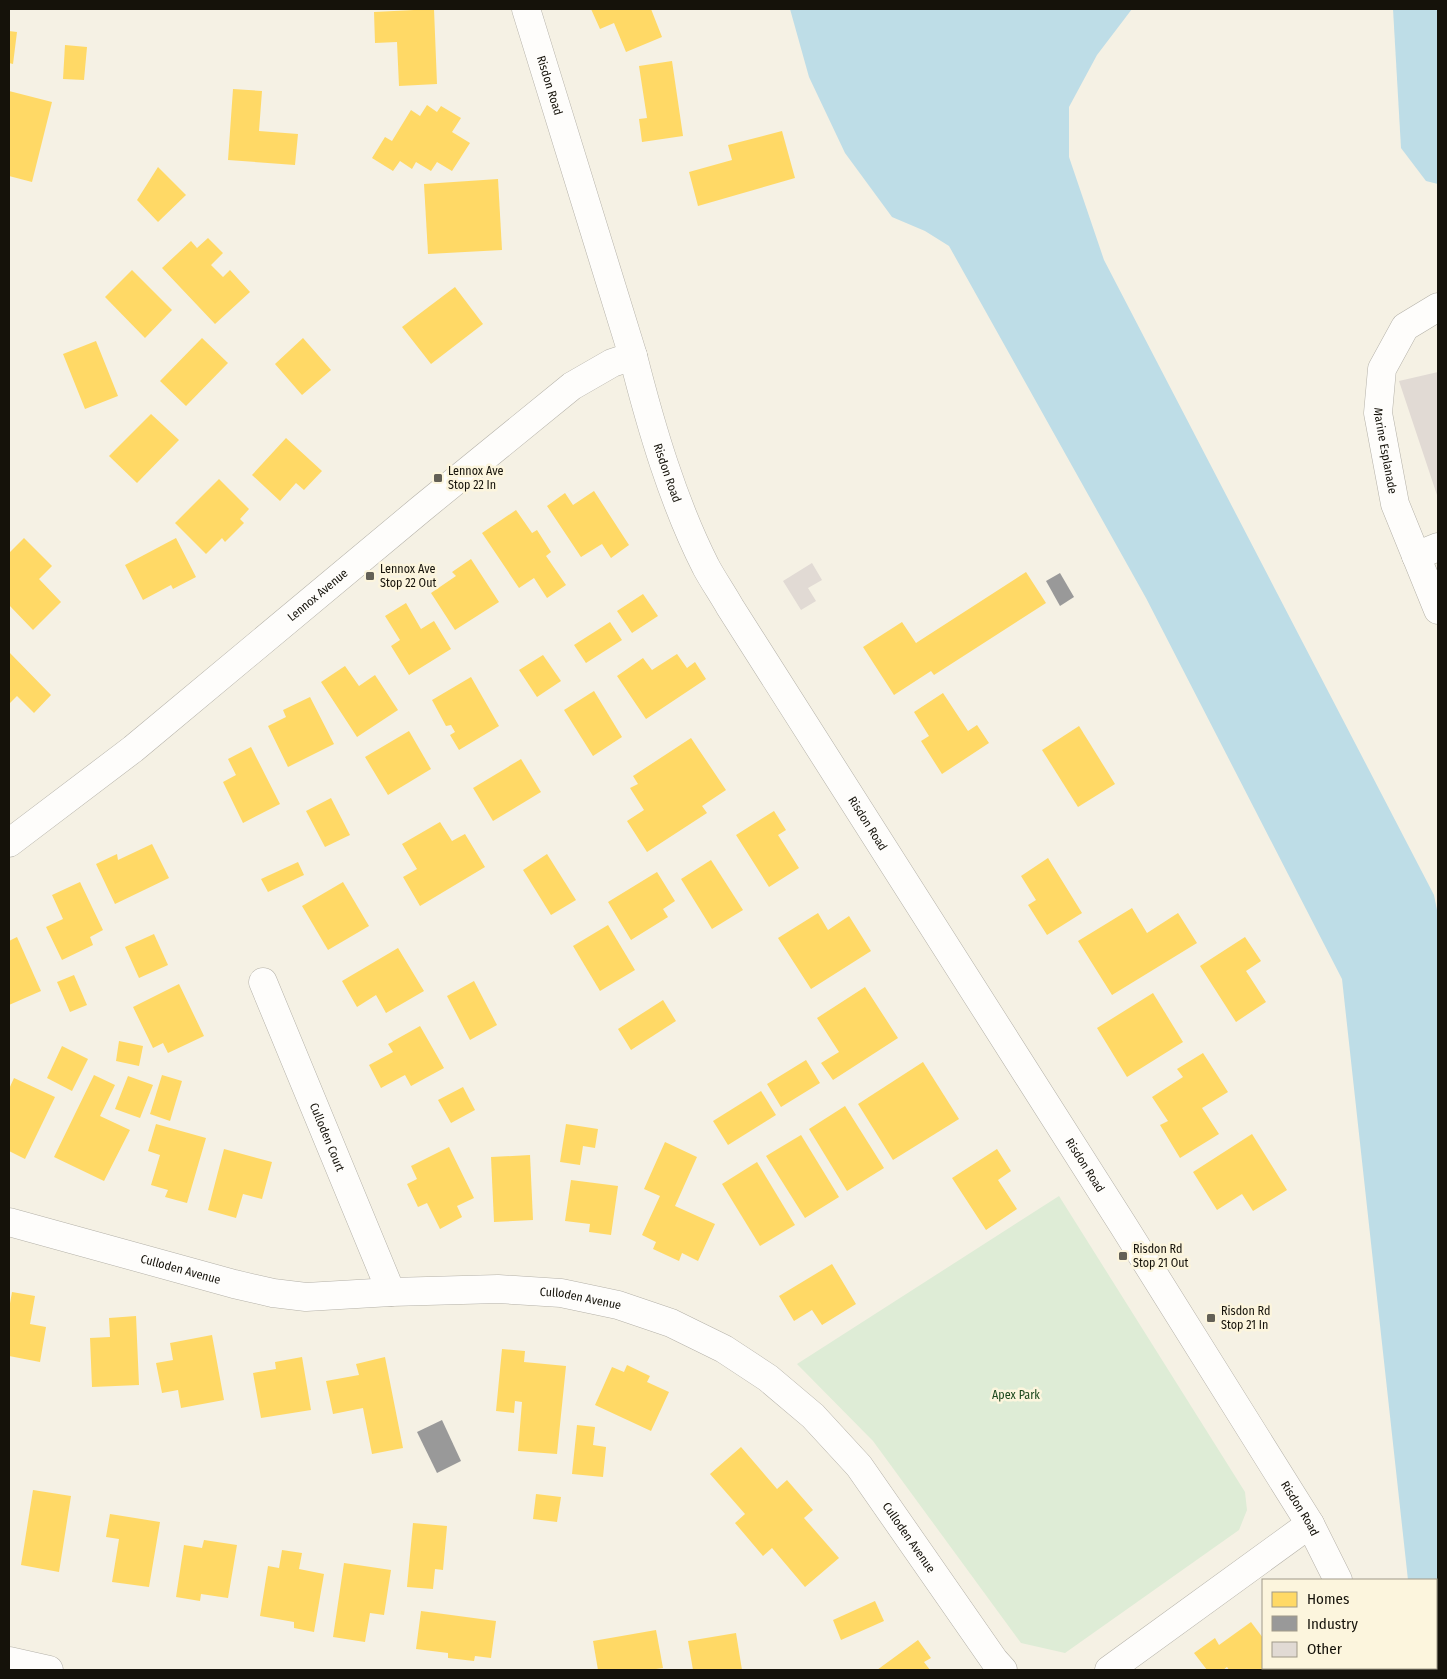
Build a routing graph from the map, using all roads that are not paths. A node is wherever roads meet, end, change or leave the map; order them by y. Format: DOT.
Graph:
graph roads {
  1 [pos="526,9"];
  2 [pos="1438,308"];
  3 [pos="633,356"];
  4 [pos="1427,552"];
  5 [pos="1438,610"];
  6 [pos="9,842"];
  7 [pos="263,982"];
  8 [pos="9,1222"];
  9 [pos="390,1292"];
  10 [pos="1310,1524"];
  11 [pos="1338,1579"];
  12 [pos="9,1661"];
  13 [pos="49,1670"];
  14 [pos="1003,1670"];
  15 [pos="1109,1670"];
  1 -- 3 [label="main road, Risdon Road"];
  2 -- 4 [label="main road, Marine Esplanade"];
  3 -- 6 [label="main road, Lennox Avenue"];
  3 -- 10 [label="main road, Risdon Road"];
  4 -- 5 [label="main road, Marine Esplanade"];
  7 -- 9 [label="main road, Culloden Court"];
  8 -- 9 [label="main road, Culloden Avenue"];
  9 -- 14 [label="main road, Culloden Avenue"];
  10 -- 11 [label="main road, Risdon Road"];
  10 -- 15 [label="main road"];
  12 -- 13 [label="main road"];
}
